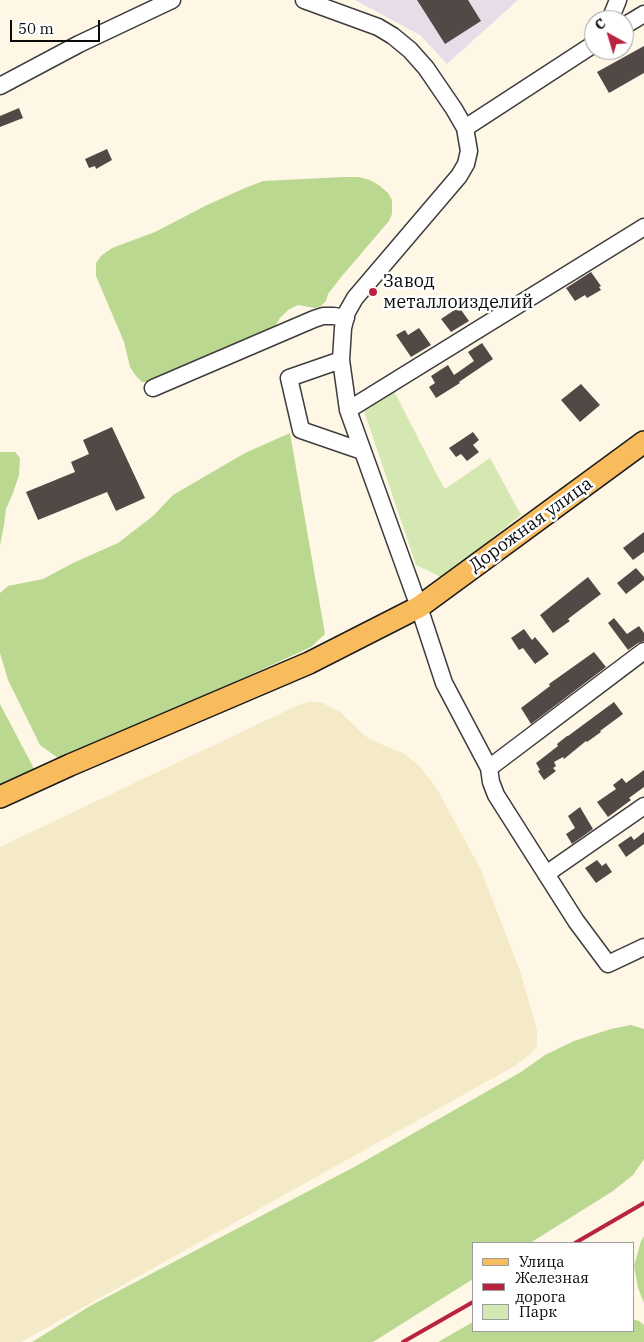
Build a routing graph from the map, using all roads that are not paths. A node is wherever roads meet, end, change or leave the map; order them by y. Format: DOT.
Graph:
graph roads {
  1 [pos="172,0"];
  2 [pos="304,0"];
  3 [pos="584,51"];
  4 [pos="1,85"];
  5 [pos="465,128"];
  6 [pos="644,227"];
  7 [pos="346,318"];
  8 [pos="341,360"];
  9 [pos="153,388"];
  10 [pos="348,410"];
  11 [pos="644,442"];
  12 [pos="362,451"];
  13 [pos="418,607"];
  14 [pos="644,651"];
  15 [pos="489,768"];
  16 [pos="0,797"];
  17 [pos="644,806"];
  18 [pos="546,874"];
  19 [pos="644,947"];
  1 -- 4 [label="street"];
  2 -- 5 [label="street"];
  3 -- 5 [label="street"];
  5 -- 7 [label="street"];
  6 -- 10 [label="street"];
  7 -- 8 [label="street"];
  7 -- 9 [label="street"];
  8 -- 10 [label="street"];
  8 -- 12 [label="street"];
  10 -- 12 [label="street"];
  11 -- 13 [label="main road, Дорожная улица"];
  12 -- 13 [label="street"];
  13 -- 15 [label="street"];
  13 -- 16 [label="main road, Дорожная улица"];
  14 -- 15 [label="street"];
  15 -- 18 [label="street"];
  17 -- 18 [label="street"];
  18 -- 19 [label="street"];
}
